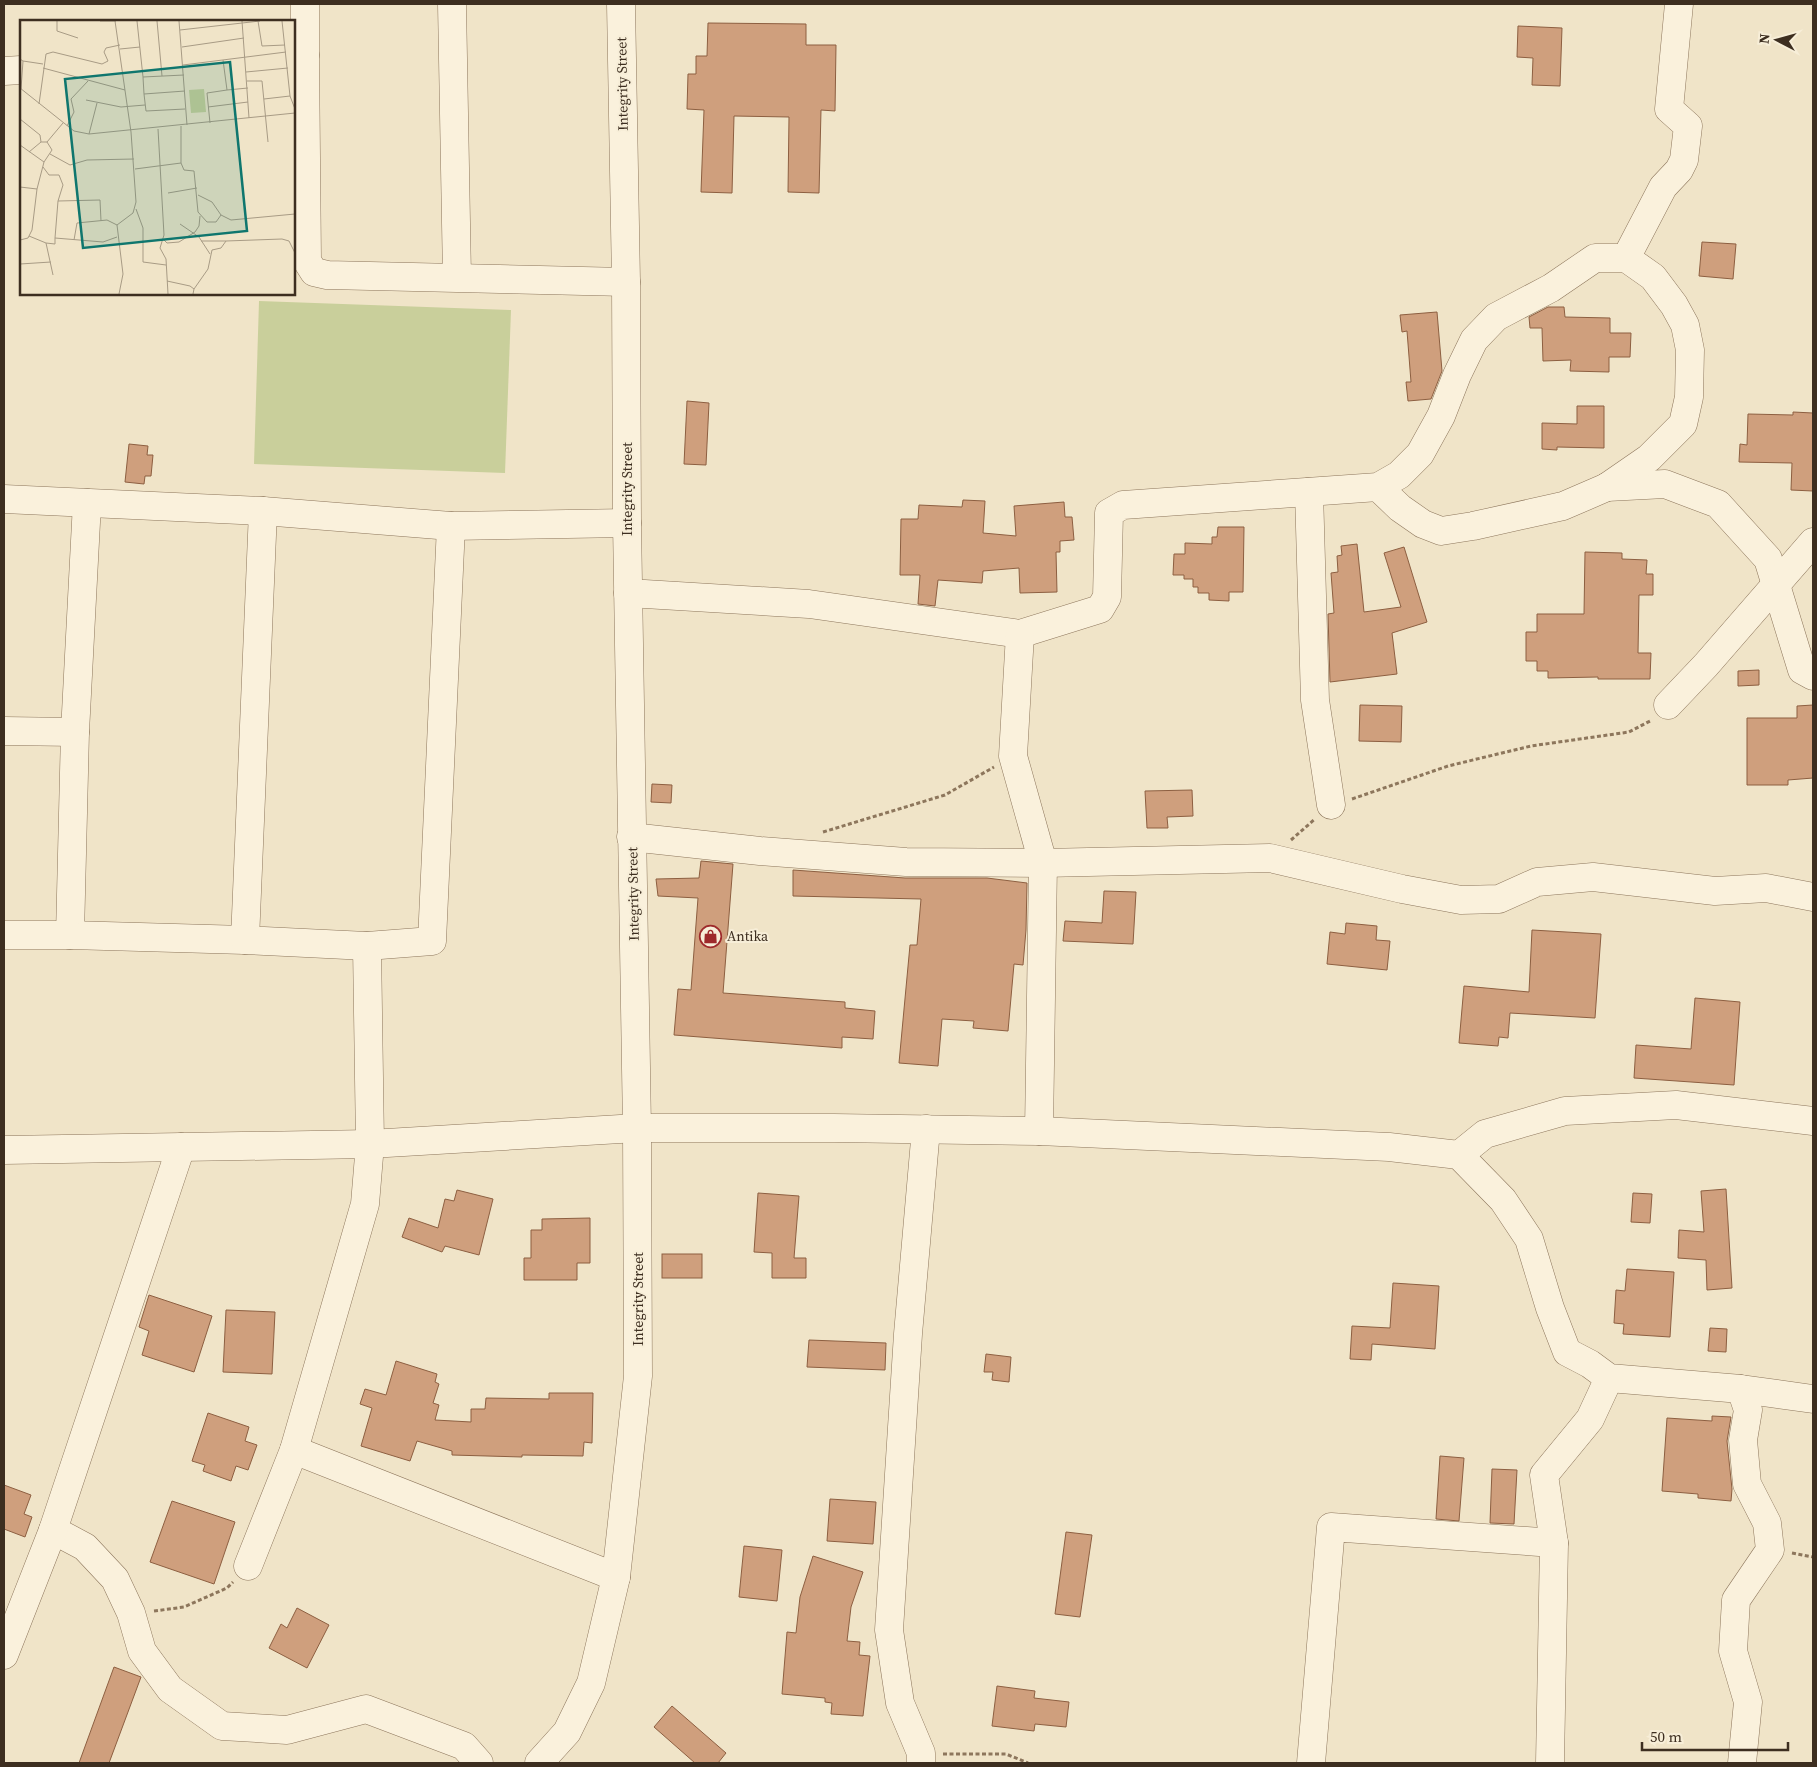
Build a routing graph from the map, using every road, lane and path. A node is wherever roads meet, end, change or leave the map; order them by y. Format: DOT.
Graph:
graph roads {
  1 [pos="304,4"];
  2 [pos="452,4"];
  3 [pos="621,4"];
  4 [pos="1679,4"];
  5 [pos="299,55"];
  6 [pos="20,70"];
  7 [pos="4,71"];
  8 [pos="1626,258"];
  9 [pos="458,277"];
  10 [pos="626,282"];
  11 [pos="1378,487"];
  12 [pos="1607,487"];
  13 [pos="1309,492"];
  14 [pos="4,499"];
  15 [pos="87,503"];
  16 [pos="263,511"];
  17 [pos="627,523"];
  18 [pos="450,526"];
  19 [pos="1813,542"];
  20 [pos="1776,585"];
  21 [pos="628,593"];
  22 [pos="1020,634"];
  23 [pos="1813,676"];
  24 [pos="1668,705"];
  25 [pos="4,731"];
  26 [pos="75,732"];
  27 [pos="1013,756"];
  28 [pos="1331,805"];
  29 [pos="816,834"];
  30 [pos="632,837"];
  31 [pos="1270,858"];
  32 [pos="1043,863"];
  33 [pos="1813,898"];
  34 [pos="4,935"];
  35 [pos="70,935"];
  36 [pos="245,940"];
  37 [pos="367,946"];
  38 [pos="1813,1121"];
  39 [pos="637,1128"];
  40 [pos="926,1129"];
  41 [pos="1039,1131"];
  42 [pos="370,1144"];
  43 [pos="181,1147"];
  44 [pos="4,1150"];
  45 [pos="1460,1155"];
  46 [pos="1608,1378"];
  47 [pos="1741,1389"];
  48 [pos="1813,1399"];
  49 [pos="294,1450"];
  50 [pos="53,1530"];
  51 [pos="1554,1542"];
  52 [pos="248,1566"];
  53 [pos="616,1577"];
  54 [pos="131,1613"];
  55 [pos="4,1655"];
  56 [pos="921,1758"];
  57 [pos="479,1763"];
  58 [pos="539,1763"];
  59 [pos="1028,1763"];
  60 [pos="1310,1763"];
  61 [pos="1550,1763"];
  62 [pos="1742,1763"];
  1 -- 5 [label="street"];
  2 -- 9 [label="street"];
  3 -- 10 [label="street, Integrity Street"];
  4 -- 8 [label="street"];
  5 -- 9 [label="street"];
  6 -- 7 [label="street"];
  8 -- 11 [label="street"];
  8 -- 12 [label="street"];
  9 -- 10 [label="street"];
  10 -- 17 [label="street, Integrity Street"];
  11 -- 12 [label="street"];
  11 -- 13 [label="street"];
  12 -- 20 [label="street"];
  13 -- 22 [label="street"];
  13 -- 28 [label="street"];
  14 -- 15 [label="street"];
  15 -- 16 [label="street"];
  15 -- 26 [label="street"];
  16 -- 18 [label="street"];
  16 -- 36 [label="street"];
  17 -- 18 [label="street"];
  17 -- 21 [label="street, Integrity Street"];
  18 -- 37 [label="street"];
  19 -- 20 [label="street"];
  20 -- 23 [label="street"];
  20 -- 24 [label="street"];
  21 -- 22 [label="street"];
  21 -- 30 [label="street, Integrity Street"];
  22 -- 27 [label="street"];
  24 -- 28 [label="path"];
  25 -- 26 [label="street"];
  26 -- 35 [label="street"];
  27 -- 29 [label="path"];
  27 -- 32 [label="street"];
  28 -- 31 [label="path"];
  30 -- 32 [label="street"];
  30 -- 39 [label="street, Integrity Street"];
  31 -- 32 [label="street"];
  31 -- 33 [label="street"];
  32 -- 41 [label="street"];
  34 -- 35 [label="street"];
  35 -- 36 [label="street"];
  36 -- 37 [label="street"];
  37 -- 42 [label="street"];
  38 -- 45 [label="street"];
  39 -- 40 [label="street"];
  39 -- 42 [label="street"];
  39 -- 53 [label="street, Integrity Street"];
  40 -- 41 [label="street"];
  40 -- 56 [label="street"];
  41 -- 45 [label="street"];
  42 -- 43 [label="street"];
  42 -- 49 [label="street"];
  43 -- 44 [label="street"];
  43 -- 50 [label="street"];
  45 -- 46 [label="street"];
  46 -- 47 [label="street"];
  46 -- 51 [label="street"];
  47 -- 48 [label="street"];
  47 -- 62 [label="street"];
  49 -- 52 [label="street"];
  49 -- 53 [label="street"];
  50 -- 54 [label="street"];
  50 -- 55 [label="street"];
  51 -- 60 [label="street"];
  51 -- 61 [label="street"];
  52 -- 54 [label="path"];
  53 -- 58 [label="street, Integrity Street"];
  54 -- 57 [label="street"];
  56 -- 59 [label="path"];
}
